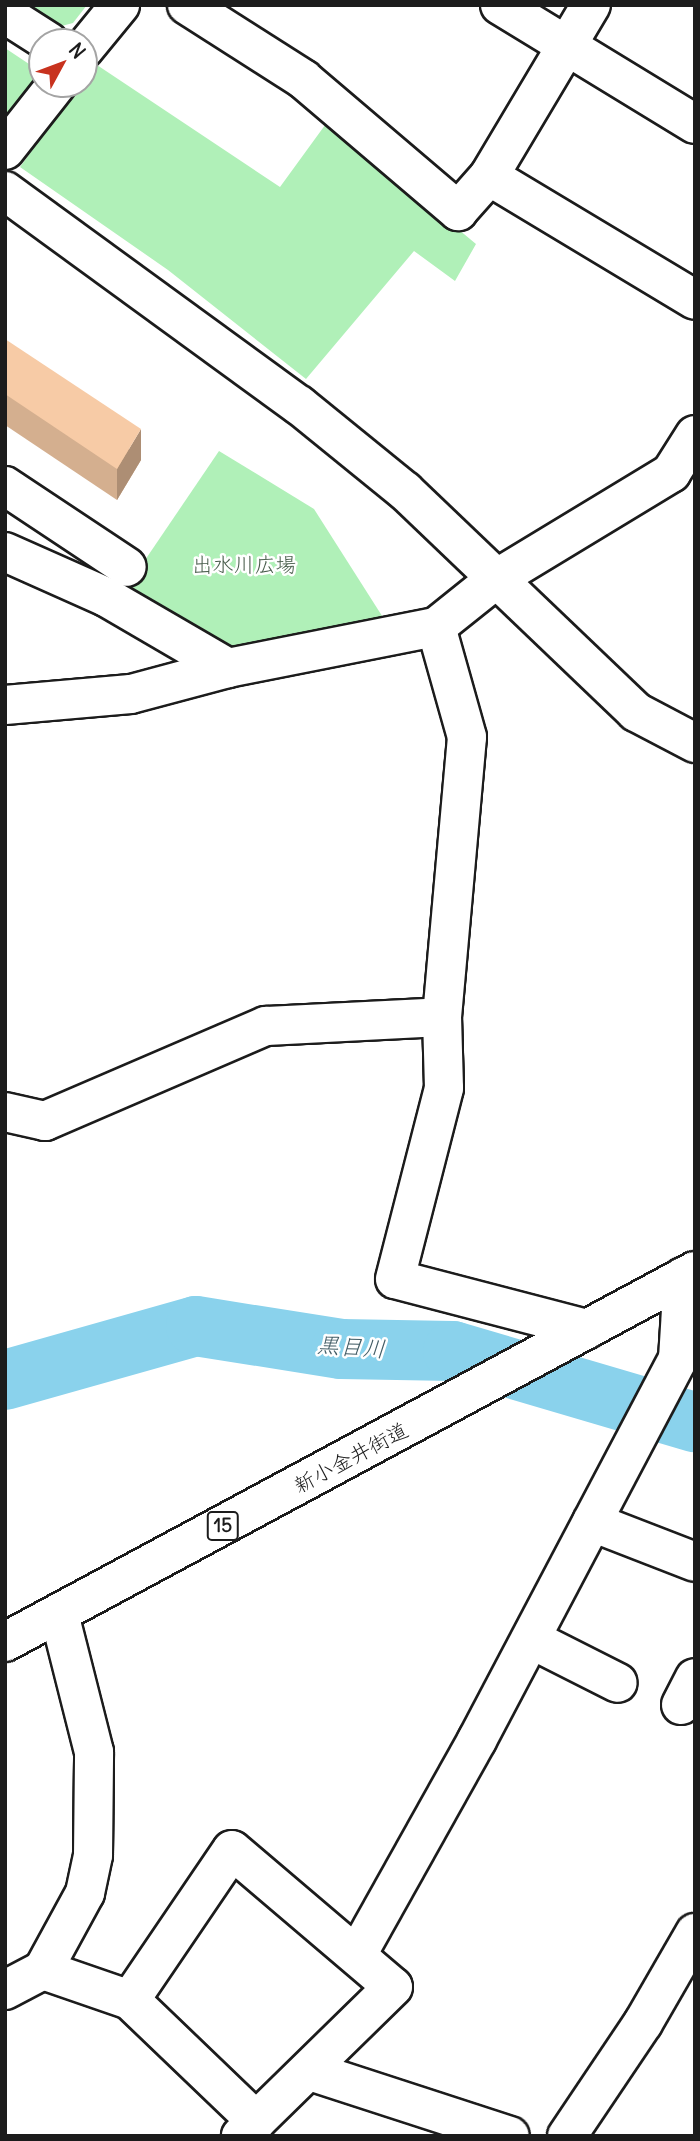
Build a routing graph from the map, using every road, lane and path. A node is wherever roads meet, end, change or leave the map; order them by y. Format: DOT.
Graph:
graph roads {
  1 [pos="120,5"];
  2 [pos="187,5"];
  3 [pos="500,5"];
  4 [pos="591,5"];
  5 [pos="5,14"];
  6 [pos="28,29"];
  7 [pos="98,32"];
  8 [pos="567,45"];
  9 [pos="46,98"];
  10 [pos="695,124"];
  11 [pos="5,150"];
  12 [pos="489,176"];
  13 [pos="5,191"];
  14 [pos="695,300"];
  15 [pos="695,435"];
  16 [pos="683,479"];
  17 [pos="5,486"];
  18 [pos="5,552"];
  19 [pos="127,567"];
  20 [pos="496,579"];
  21 [pos="436,627"];
  22 [pos="228,668"];
  23 [pos="5,705"];
  24 [pos="695,743"];
  25 [pos="442,1017"];
  26 [pos="5,1112"];
  27 [pos="689,1274"];
  28 [pos="574,1336"];
  29 [pos="592,1522"];
  30 [pos="695,1562"];
  31 [pos="60,1614"];
  32 [pos="531,1639"];
  33 [pos="5,1642"];
  34 [pos="618,1683"];
  35 [pos="695,1933"];
  36 [pos="358,1953"];
  37 [pos="43,1970"];
  38 [pos="5,1990"];
  39 [pos="130,2000"];
  40 [pos="310,2071"];
  41 [pos="249,2128"];
  42 [pos="510,2136"];
  43 [pos="566,2136"];
  1 -- 7 [label="street"];
  2 -- 12 [label="street"];
  3 -- 8 [label="street"];
  4 -- 8 [label="street"];
  5 -- 6 [label="street"];
  8 -- 10 [label="street"];
  8 -- 12 [label="street"];
  9 -- 11 [label="street"];
  12 -- 14 [label="street"];
  13 -- 20 [label="street"];
  15 -- 16 [label="street"];
  16 -- 20 [label="street"];
  17 -- 19 [label="street"];
  18 -- 22 [label="street"];
  20 -- 21 [label="street"];
  20 -- 24 [label="street"];
  21 -- 22 [label="street"];
  21 -- 25 [label="street"];
  22 -- 23 [label="street"];
  25 -- 26 [label="street"];
  25 -- 28 [label="street"];
  27 -- 28 [label="street, 新小金井街道 / 15"];
  27 -- 29 [label="street"];
  28 -- 31 [label="street, 新小金井街道 / 15"];
  29 -- 30 [label="street"];
  29 -- 32 [label="street"];
  31 -- 33 [label="street, 新小金井街道 / 15"];
  31 -- 37 [label="street"];
  32 -- 34 [label="street"];
  32 -- 36 [label="street"];
  35 -- 43 [label="street"];
  36 -- 39 [label="street"];
  36 -- 40 [label="street"];
  37 -- 38 [label="street"];
  37 -- 39 [label="street"];
  39 -- 41 [label="street"];
  40 -- 41 [label="street"];
  40 -- 42 [label="street"];
}
